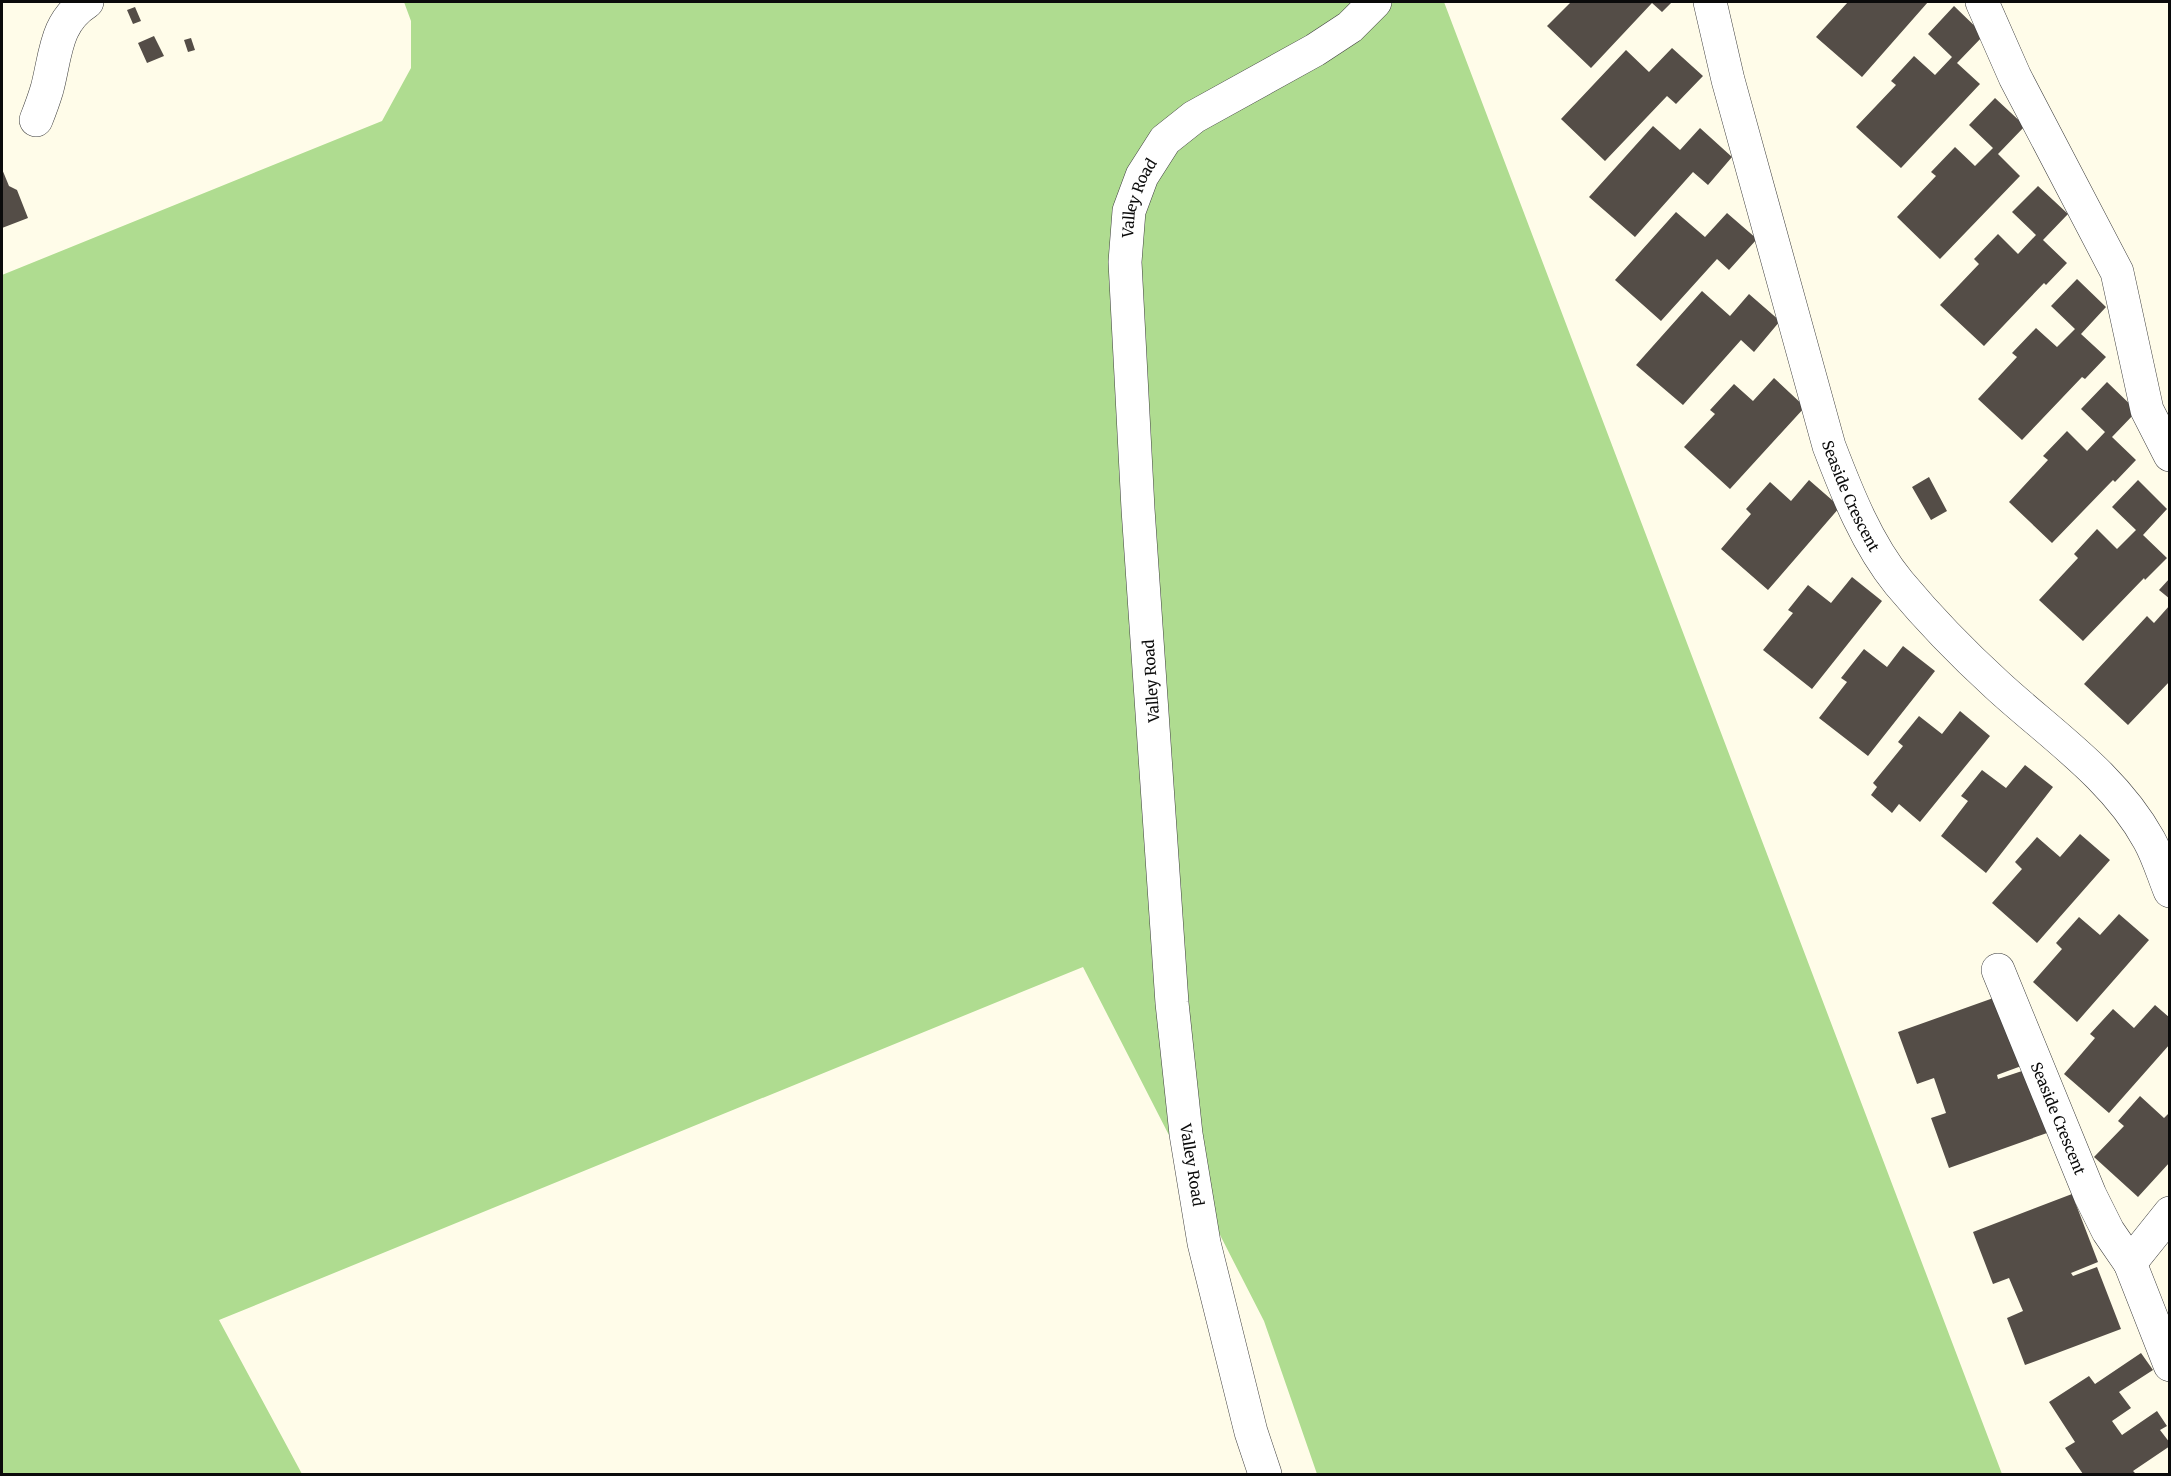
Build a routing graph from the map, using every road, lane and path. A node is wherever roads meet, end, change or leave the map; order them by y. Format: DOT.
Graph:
graph roads {
  1 [pos="87,2"];
  2 [pos="1375,2"];
  3 [pos="1710,2"];
  4 [pos="1982,2"];
  5 [pos="36,120"];
  6 [pos="2169,455"];
  7 [pos="2169,891"];
  8 [pos="1998,969"];
  9 [pos="2169,1213"];
  10 [pos="2130,1263"];
  11 [pos="2169,1365"];
  12 [pos="1265,1474"];
  1 -- 5 [label="street"];
  2 -- 12 [label="street, Valley Road"];
  3 -- 7 [label="street, Seaside Crescent"];
  4 -- 6 [label="street"];
  8 -- 10 [label="street, Seaside Crescent"];
  9 -- 10 [label="street"];
  10 -- 11 [label="street, Seaside Crescent"];
}
